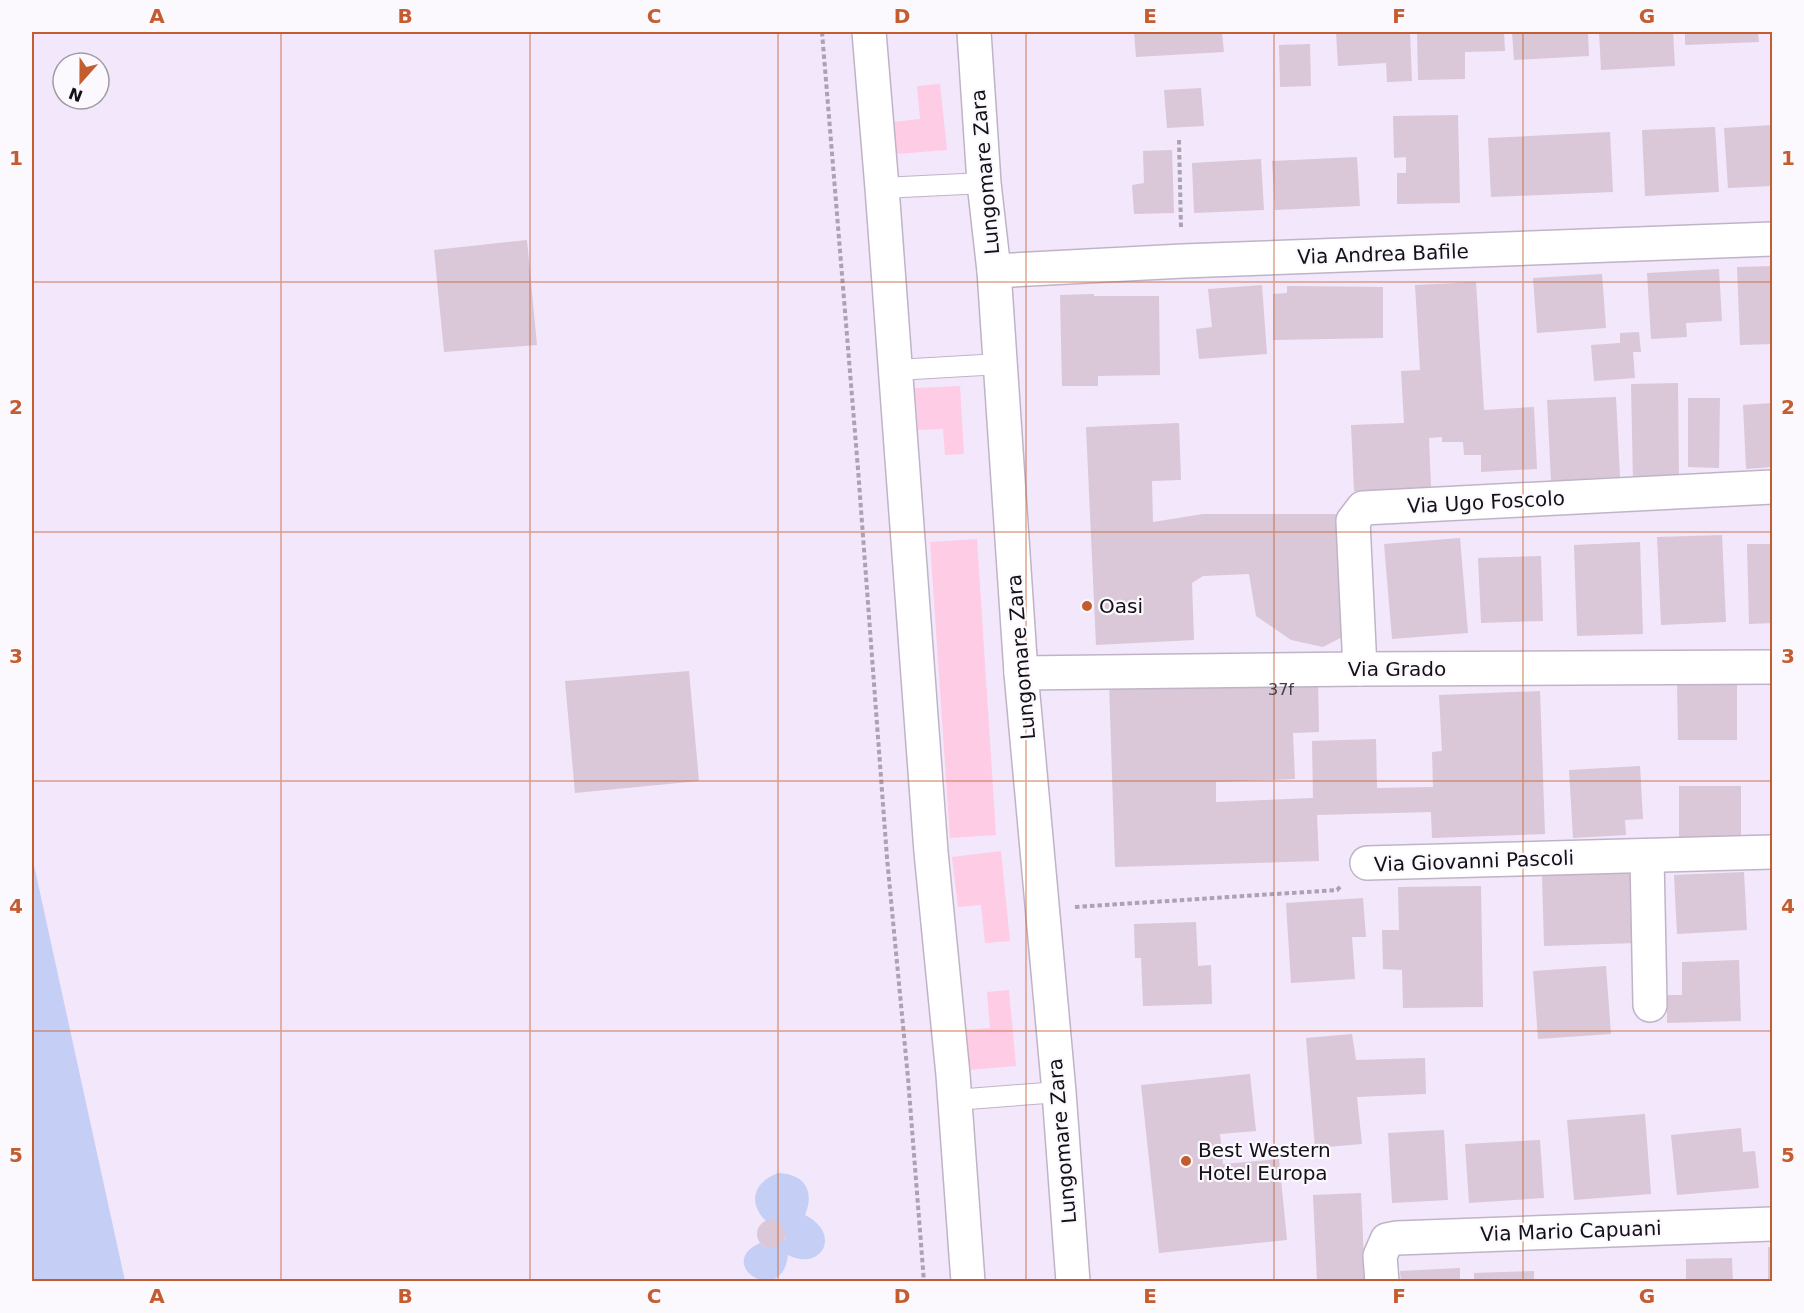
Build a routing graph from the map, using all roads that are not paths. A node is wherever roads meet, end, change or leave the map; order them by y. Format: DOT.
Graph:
graph roads {
  1 [pos="869,32"];
  2 [pos="974,32"];
  3 [pos="984,183"];
  4 [pos="882,188"];
  5 [pos="1773,239"];
  6 [pos="994,271"];
  7 [pos="1000,364"];
  8 [pos="896,370"];
  9 [pos="1773,487"];
  10 [pos="1773,667"];
  11 [pos="1360,669"];
  12 [pos="1021,673"];
  13 [pos="1773,852"];
  14 [pos="1647,856"];
  15 [pos="1367,862"];
  16 [pos="1650,1005"];
  17 [pos="1059,1092"];
  18 [pos="955,1100"];
  19 [pos="1773,1224"];
  20 [pos="1381,1268"];
  21 [pos="968,1281"];
  22 [pos="1073,1281"];
  1 -- 4 [label="street"];
  2 -- 3 [label="street, Lungomare Zara"];
  3 -- 4 [label="lane"];
  3 -- 6 [label="street, Lungomare Zara"];
  4 -- 8 [label="street"];
  5 -- 6 [label="street, Via Andrea Bafile"];
  6 -- 7 [label="street, Lungomare Zara"];
  7 -- 8 [label="lane"];
  7 -- 12 [label="street, Lungomare Zara"];
  8 -- 18 [label="street"];
  9 -- 11 [label="street, Via Ugo Foscolo"];
  10 -- 11 [label="street, Via Grado"];
  11 -- 12 [label="street, Via Grado"];
  12 -- 17 [label="street, Lungomare Zara"];
  13 -- 14 [label="street, Via Giovanni Pascoli"];
  14 -- 15 [label="street, Via Giovanni Pascoli"];
  14 -- 16 [label="street"];
  17 -- 18 [label="lane"];
  17 -- 22 [label="street, Lungomare Zara"];
  18 -- 21 [label="street"];
  19 -- 20 [label="street, Via Mario Capuani"];
}
